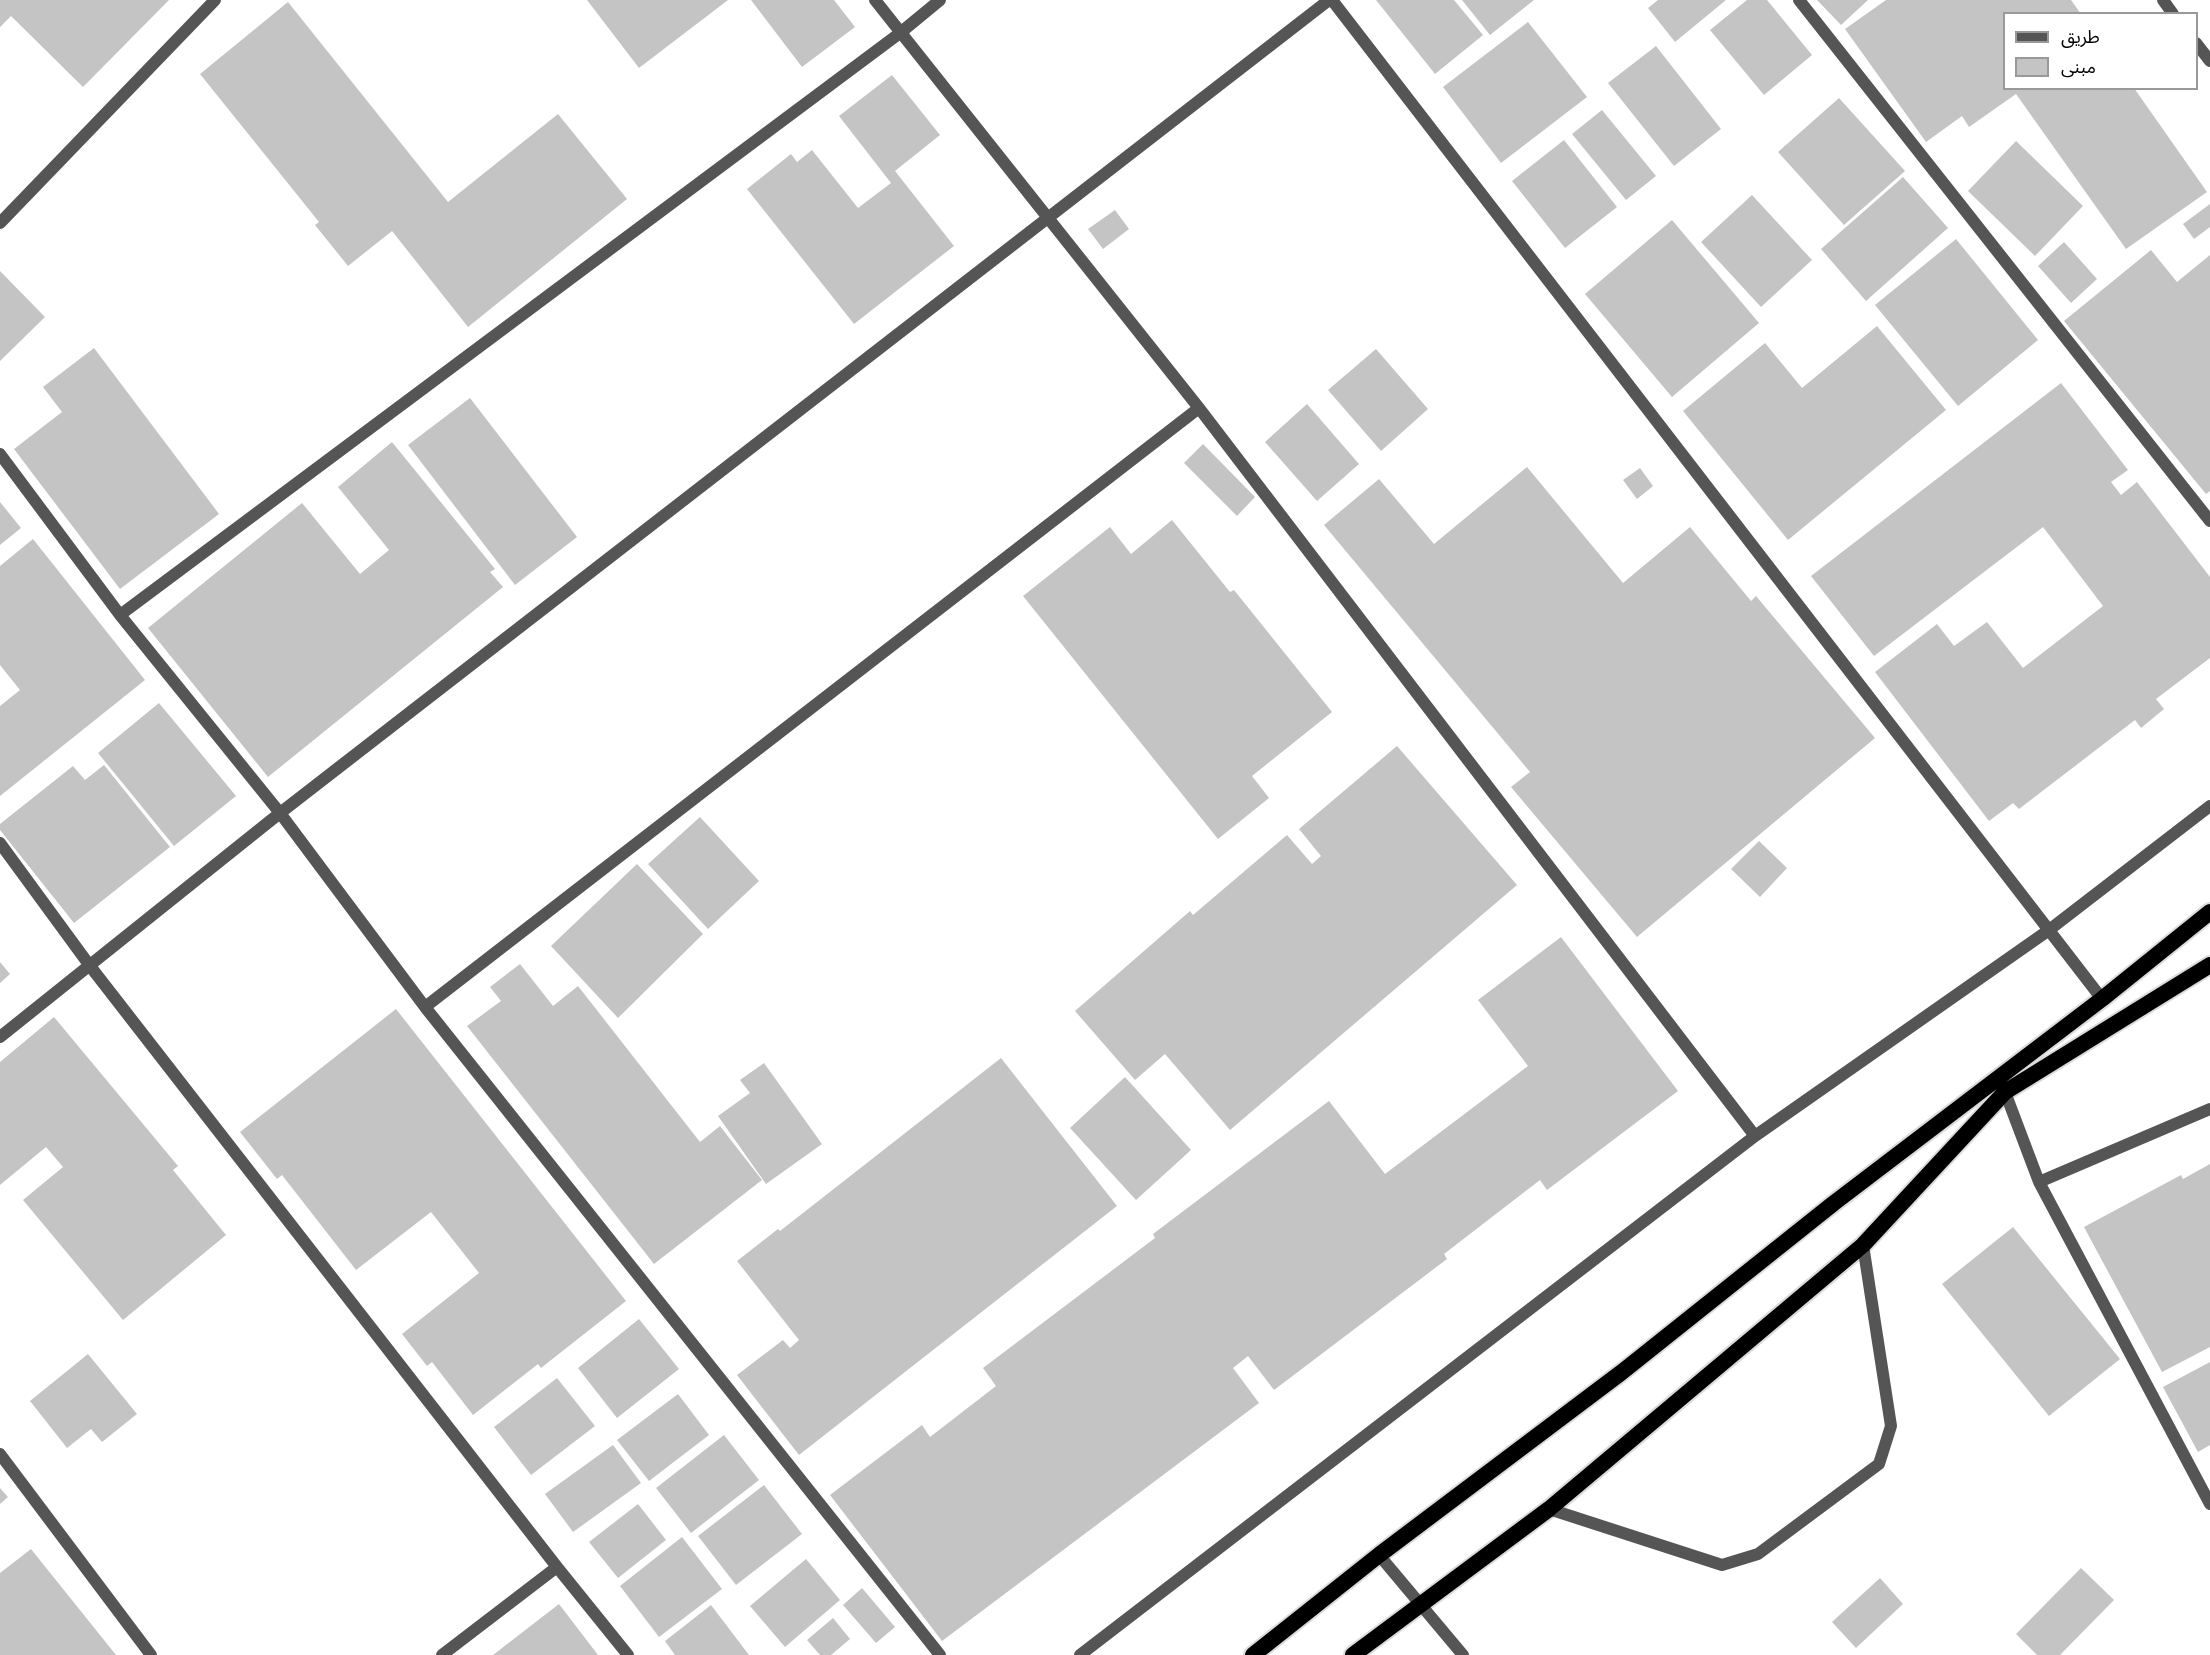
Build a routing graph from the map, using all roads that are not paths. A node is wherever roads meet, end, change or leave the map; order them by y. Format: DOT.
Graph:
graph roads {
  1 [pos="215,0"];
  2 [pos="875,0"];
  3 [pos="940,0"];
  4 [pos="1331,0"];
  5 [pos="1799,0"];
  6 [pos="900,33"];
  7 [pos="2198,46"];
  8 [pos="2210,61"];
  9 [pos="1047,217"];
  10 [pos="0,224"];
  11 [pos="1199,408"];
  12 [pos="0,454"];
  13 [pos="2210,521"];
  14 [pos="120,615"];
  15 [pos="2210,806"];
  16 [pos="280,813"];
  17 [pos="0,843"];
  18 [pos="2210,912"];
  19 [pos="2049,930"];
  20 [pos="2210,965"];
  21 [pos="90,966"];
  22 [pos="2102,999"];
  23 [pos="425,1007"];
  24 [pos="0,1037"];
  25 [pos="2005,1092"];
  26 [pos="2210,1109"];
  27 [pos="1755,1136"];
  28 [pos="2039,1182"];
  29 [pos="1863,1245"];
  30 [pos="0,1454"];
  31 [pos="2210,1504"];
  32 [pos="1549,1509"];
  33 [pos="1380,1555"];
  34 [pos="557,1567"];
  35 [pos="1422,1604"];
  36 [pos="151,1655"];
  37 [pos="442,1655"];
  38 [pos="628,1655"];
  39 [pos="940,1655"];
  40 [pos="1080,1655"];
  41 [pos="1253,1655"];
  42 [pos="1353,1655"];
  43 [pos="1463,1655"];
  1 -- 10 [label="street"];
  2 -- 6 [label="street"];
  3 -- 6 [label="street"];
  4 -- 9 [label="street"];
  4 -- 19 [label="street"];
  5 -- 13 [label="street"];
  6 -- 9 [label="street"];
  6 -- 14 [label="street"];
  7 -- 8 [label="street"];
  9 -- 11 [label="street"];
  9 -- 16 [label="street"];
  11 -- 23 [label="street"];
  11 -- 27 [label="street"];
  12 -- 14 [label="street"];
  14 -- 16 [label="street"];
  15 -- 19 [label="street"];
  16 -- 21 [label="street"];
  16 -- 23 [label="street"];
  17 -- 21 [label="street"];
  18 -- 22 [label="highway"];
  19 -- 22 [label="street"];
  19 -- 27 [label="street"];
  20 -- 25 [label="highway"];
  21 -- 24 [label="street"];
  21 -- 34 [label="street"];
  22 -- 33 [label="highway"];
  23 -- 39 [label="street"];
  25 -- 28 [label="street"];
  25 -- 29 [label="highway"];
  26 -- 28 [label="street"];
  27 -- 40 [label="street"];
  28 -- 31 [label="street"];
  29 -- 32 [label="highway"];
  29 -- 32 [label="street"];
  30 -- 36 [label="street"];
  32 -- 35 [label="highway"];
  33 -- 35 [label="street"];
  33 -- 41 [label="highway"];
  34 -- 37 [label="street"];
  34 -- 38 [label="street"];
  35 -- 42 [label="highway"];
  35 -- 43 [label="street"];
}
